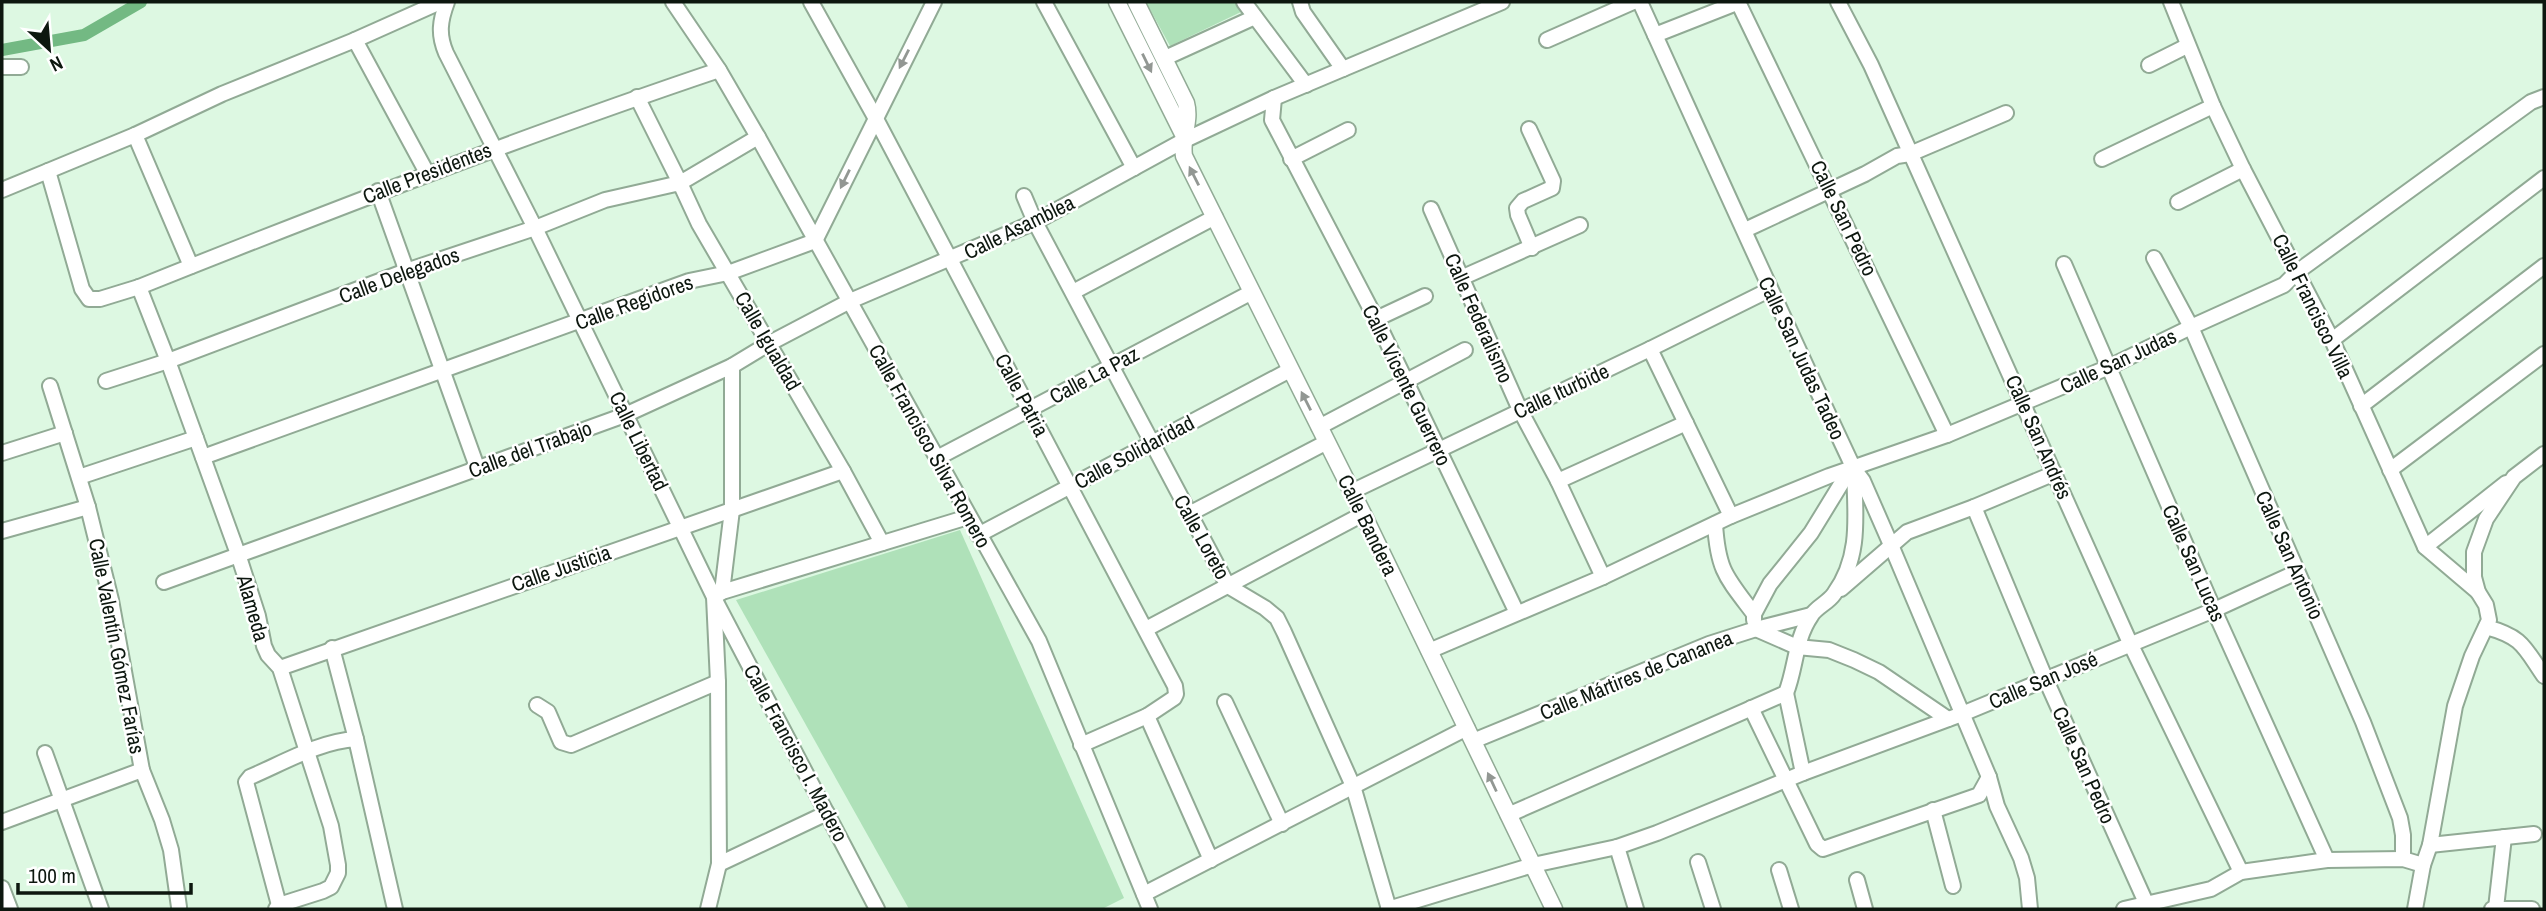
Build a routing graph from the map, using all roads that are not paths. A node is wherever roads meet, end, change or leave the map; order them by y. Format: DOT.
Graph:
graph roads {
  1 [pos="440,2"];
  2 [pos="447,2"];
  3 [pos="673,2"];
  4 [pos="811,2"];
  5 [pos="934,2"];
  6 [pos="1044,2"];
  7 [pos="1117,2"];
  8 [pos="1136,2"];
  9 [pos="1244,2"];
  10 [pos="1300,2"];
  11 [pos="1502,2"];
  12 [pos="1633,2"];
  13 [pos="1640,2"];
  14 [pos="1739,2"];
  15 [pos="1838,2"];
  16 [pos="2171,2"];
  17 [pos="1255,17"];
  18 [pos="1655,35"];
  19 [pos="355,40"];
  20 [pos="1547,40"];
  21 [pos="2187,46"];
  22 [pos="1165,58"];
  23 [pos="2149,65"];
  24 [pos="2,67"];
  25 [pos="21,67"];
  26 [pos="1343,69"];
  27 [pos="719,70"];
  28 [pos="1306,85"];
  29 [pos="637,97"];
  30 [pos="2544,97"];
  31 [pos="1274,98"];
  32 [pos="2213,106"];
  33 [pos="2006,113"];
  34 [pos="875,117"];
  35 [pos="1529,129"];
  36 [pos="1348,130"];
  37 [pos="135,135"];
  38 [pos="758,137"];
  39 [pos="1183,138"];
  40 [pos="494,148"];
  41 [pos="1910,154"];
  42 [pos="1291,159"];
  43 [pos="2102,159"];
  44 [pos="1135,168"];
  45 [pos="2243,169"];
  46 [pos="48,171"];
  47 [pos="427,173"];
  48 [pos="2544,177"];
  49 [pos="680,183"];
  50 [pos="1830,188"];
  51 [pos="2,190"];
  52 [pos="378,191"];
  53 [pos="1024,196"];
  54 [pos="2178,202"];
  55 [pos="1431,209"];
  56 [pos="1215,217"];
  57 [pos="1035,222"];
  58 [pos="1580,225"];
  59 [pos="534,228"];
  60 [pos="1745,230"];
  61 [pos="815,241"];
  62 [pos="1532,248"];
  63 [pos="2154,258"];
  64 [pos="950,260"];
  65 [pos="2064,264"];
  66 [pos="191,266"];
  67 [pos="2544,266"];
  68 [pos="406,271"];
  69 [pos="2297,272"];
  70 [pos="728,273"];
  71 [pos="1461,278"];
  72 [pos="139,287"];
  73 [pos="1769,290"];
  74 [pos="1073,292"];
  75 [pos="1252,292"];
  76 [pos="1425,296"];
  77 [pos="850,301"];
  78 [pos="1376,319"];
  79 [pos="580,321"];
  80 [pos="2191,327"];
  81 [pos="2332,340"];
  82 [pos="770,343"];
  83 [pos="1650,349"];
  84 [pos="1465,350"];
  85 [pos="2544,354"];
  86 [pos="168,360"];
  87 [pos="732,366"];
  88 [pos="1111,366"];
  89 [pos="2109,367"];
  90 [pos="1290,370"];
  91 [pos="441,371"];
  92 [pos="106,381"];
  93 [pos="1406,382"];
  94 [pos="50,386"];
  95 [pos="2024,404"];
  96 [pos="2361,406"];
  97 [pos="1030,409"];
  98 [pos="1520,411"];
  99 [pos="625,415"];
  100 [pos="1686,423"];
  101 [pos="1319,427"];
  102 [pos="65,433"];
  103 [pos="1947,435"];
  104 [pos="196,438"];
  105 [pos="1327,442"];
  106 [pos="1151,443"];
  107 [pos="1438,450"];
  108 [pos="2,453"];
  109 [pos="2544,454"];
  110 [pos="203,457"];
  111 [pos="937,458"];
  112 [pos="477,467"];
  113 [pos="1852,470"];
  114 [pos="2390,470"];
  115 [pos="843,471"];
  116 [pos="2055,473"];
  117 [pos="79,477"];
  118 [pos="2514,477"];
  119 [pos="1558,481"];
  120 [pos="1070,486"];
  121 [pos="1351,492"];
  122 [pos="88,507"];
  123 [pos="1974,508"];
  124 [pos="732,510"];
  125 [pos="1189,514"];
  126 [pos="1363,514"];
  127 [pos="1731,516"];
  128 [pos="968,517"];
  129 [pos="1715,524"];
  130 [pos="681,526"];
  131 [pos="2,531"];
  132 [pos="978,535"];
  133 [pos="882,543"];
  134 [pos="1891,545"];
  135 [pos="2425,547"];
  136 [pos="238,554"];
  137 [pos="2297,572"];
  138 [pos="1603,577"];
  139 [pos="164,582"];
  140 [pos="1228,586"];
  141 [pos="2479,592"];
  142 [pos="718,595"];
  143 [pos="1833,596"];
  144 [pos="2214,610"];
  145 [pos="1517,613"];
  146 [pos="1811,615"];
  147 [pos="1755,621"];
  148 [pos="2486,627"];
  149 [pos="1146,629"];
  150 [pos="2130,643"];
  151 [pos="1797,647"];
  152 [pos="332,648"];
  153 [pos="1429,650"];
  154 [pos="280,668"];
  155 [pos="2544,676"];
  156 [pos="2046,680"];
  157 [pos="718,682"];
  158 [pos="1786,693"];
  159 [pos="1226,702"];
  160 [pos="537,705"];
  161 [pos="1755,706"];
  162 [pos="1147,716"];
  163 [pos="1955,717"];
  164 [pos="1470,734"];
  165 [pos="356,739"];
  166 [pos="1081,745"];
  167 [pos="45,753"];
  168 [pos="306,753"];
  169 [pos="142,770"];
  170 [pos="1803,773"];
  171 [pos="1989,777"];
  172 [pos="1786,780"];
  173 [pos="1353,786"];
  174 [pos="1979,795"];
  175 [pos="62,800"];
  176 [pos="1997,806"];
  177 [pos="1933,810"];
  178 [pos="827,813"];
  179 [pos="1508,815"];
  180 [pos="2,822"];
  181 [pos="1282,824"];
  182 [pos="2534,834"];
  183 [pos="2504,837"];
  184 [pos="2430,845"];
  185 [pos="1616,847"];
  186 [pos="2403,859"];
  187 [pos="1210,860"];
  188 [pos="2327,860"];
  189 [pos="1698,862"];
  190 [pos="719,864"];
  191 [pos="1532,865"];
  192 [pos="2423,865"];
  193 [pos="1779,870"];
  194 [pos="2241,872"];
  195 [pos="1857,880"];
  196 [pos="1953,886"];
  197 [pos="2,888"];
  198 [pos="1144,894"];
  199 [pos="2147,905"];
  200 [pos="179,907"];
  201 [pos="277,907"];
  202 [pos="871,907"];
  203 [pos="10,909"];
  204 [pos="101,909"];
  205 [pos="395,909"];
  206 [pos="708,909"];
  207 [pos="1150,909"];
  208 [pos="1388,909"];
  209 [pos="1554,909"];
  210 [pos="1636,909"];
  211 [pos="1713,909"];
  212 [pos="1791,909"];
  213 [pos="1865,909"];
  214 [pos="2030,909"];
  215 [pos="2124,909"];
  216 [pos="2415,909"];
  217 [pos="2494,909"];
  218 [pos="2529,909"];
  1 -- 19 [label="street"];
  2 -- 40 [label="street, Calle Libertad"];
  3 -- 27 [label="street, Calle Francisco Silva Romero"];
  4 -- 34 [label="street, Calle Patria"];
  5 -- 34 [label="street, one-way"];
  6 -- 44 [label="street"];
  7 -- 39 [label="street, one-way"];
  8 -- 22 [label="street"];
  9 -- 17 [label="street"];
  10 -- 26 [label="street"];
  11 -- 26 [label="street, Calle Asamblea"];
  12 -- 20 [label="street"];
  13 -- 18 [label="street, Calle San Judas Tadeo"];
  14 -- 18 [label="street"];
  14 -- 50 [label="street, Calle San Pedro"];
  15 -- 41 [label="street, Calle San Andrés"];
  16 -- 21 [label="street, Calle Francisco Villa"];
  17 -- 22 [label="street"];
  17 -- 28 [label="street"];
  18 -- 60 [label="street, Calle San Judas Tadeo"];
  19 -- 37 [label="street"];
  19 -- 47 [label="street"];
  21 -- 23 [label="street"];
  21 -- 32 [label="street, Calle Francisco Villa"];
  22 -- 39 [label="street"];
  24 -- 25 [label="street"];
  26 -- 28 [label="street, Calle Asamblea"];
  27 -- 29 [label="street, Calle Presidentes"];
  27 -- 38 [label="street, Calle Francisco Silva Romero"];
  28 -- 31 [label="street, Calle Asamblea"];
  29 -- 40 [label="street, Calle Presidentes"];
  29 -- 49 [label="street, Calle Igualdad"];
  30 -- 69 [label="street, Calle San Judas"];
  31 -- 39 [label="street, Calle Asamblea"];
  31 -- 42 [label="street, Calle Vicente Guerrero"];
  32 -- 43 [label="street"];
  32 -- 45 [label="street, Calle Francisco Villa"];
  33 -- 41 [label="street"];
  34 -- 61 [label="street, one-way"];
  34 -- 64 [label="street, Calle Patria"];
  35 -- 62 [label="street"];
  36 -- 42 [label="street"];
  37 -- 46 [label="street"];
  37 -- 66 [label="street"];
  38 -- 49 [label="street"];
  38 -- 61 [label="street, Calle Francisco Silva Romero"];
  39 -- 44 [label="street, Calle Asamblea"];
  56 -- 39 [label="street, Calle Bandera, one-way"];
  40 -- 47 [label="street, Calle Presidentes"];
  40 -- 59 [label="street, Calle Libertad"];
  41 -- 50 [label="street"];
  41 -- 95 [label="street, Calle San Andrés"];
  42 -- 78 [label="street, Calle Vicente Guerrero"];
  44 -- 57 [label="street, Calle Asamblea"];
  45 -- 54 [label="street"];
  45 -- 69 [label="street, Calle Francisco Villa"];
  46 -- 51 [label="street"];
  46 -- 72 [label="street, Calle Presidentes"];
  47 -- 52 [label="street, Calle Presidentes"];
  48 -- 81 [label="street"];
  49 -- 59 [label="street, Calle Delegados"];
  49 -- 70 [label="street, Calle Igualdad"];
  50 -- 60 [label="street"];
  50 -- 103 [label="street, Calle San Pedro"];
  52 -- 66 [label="street, Calle Presidentes"];
  52 -- 68 [label="street"];
  53 -- 57 [label="street, Calle Loreto"];
  55 -- 71 [label="street, Calle Federalismo"];
  56 -- 74 [label="street"];
  56 -- 75 [label="street, Calle Bandera"];
  57 -- 64 [label="street, Calle Asamblea"];
  57 -- 74 [label="street, Calle Loreto"];
  58 -- 62 [label="street"];
  59 -- 68 [label="street, Calle Delegados"];
  59 -- 79 [label="street, Calle Libertad"];
  60 -- 73 [label="street, Calle San Judas Tadeo"];
  61 -- 70 [label="street, Calle Regidores"];
  61 -- 77 [label="street, Calle Francisco Silva Romero"];
  62 -- 71 [label="street"];
  63 -- 80 [label="street, Calle San Antonio"];
  64 -- 77 [label="street, Calle Asamblea"];
  64 -- 97 [label="street, Calle Patria"];
  65 -- 89 [label="street, Calle San Lucas"];
  66 -- 72 [label="street, Calle Presidentes"];
  67 -- 96 [label="street"];
  68 -- 86 [label="street, Calle Delegados"];
  68 -- 91 [label="street"];
  69 -- 80 [label="street, Calle San Judas"];
  69 -- 81 [label="street, Calle Francisco Villa"];
  70 -- 79 [label="street, Calle Regidores"];
  70 -- 82 [label="street, Calle Igualdad"];
  71 -- 98 [label="street, Calle Federalismo"];
  72 -- 86 [label="street, Alameda"];
  73 -- 83 [label="street, Calle Iturbide"];
  73 -- 113 [label="street, Calle San Judas Tadeo"];
  74 -- 88 [label="street, Calle Loreto"];
  75 -- 88 [label="street, Calle La Paz"];
  75 -- 90 [label="street, Calle Bandera"];
  76 -- 78 [label="street"];
  77 -- 82 [label="street, Calle del Trabajo"];
  77 -- 111 [label="street, Calle Francisco Silva Romero"];
  78 -- 93 [label="street, Calle Vicente Guerrero"];
  79 -- 91 [label="street, Calle Regidores"];
  79 -- 99 [label="street, Calle Libertad"];
  80 -- 89 [label="street, Calle San Judas"];
  80 -- 137 [label="street, Calle San Antonio"];
  81 -- 96 [label="street, Calle Francisco Villa"];
  82 -- 87 [label="street, Calle del Trabajo"];
  82 -- 115 [label="street, Calle Igualdad"];
  83 -- 98 [label="street, Calle Iturbide"];
  83 -- 100 [label="street"];
  84 -- 93 [label="street"];
  85 -- 114 [label="street"];
  86 -- 92 [label="street, Calle Delegados"];
  86 -- 104 [label="street, Alameda"];
  87 -- 99 [label="street, Calle del Trabajo"];
  87 -- 124 [label="street"];
  88 -- 97 [label="street, Calle La Paz"];
  88 -- 106 [label="street, Calle Loreto"];
  89 -- 95 [label="street, Calle San Judas"];
  89 -- 144 [label="street, Calle San Lucas"];
  101 -- 90 [label="street, Calle Bandera, one-way"];
  90 -- 106 [label="street, Calle Solidaridad"];
  91 -- 110 [label="street, Calle Regidores"];
  91 -- 112 [label="street"];
  93 -- 101 [label="street"];
  93 -- 107 [label="street, Calle Vicente Guerrero"];
  94 -- 102 [label="street, Calle Valentín Gómez Farías"];
  95 -- 103 [label="street, Calle San Judas"];
  95 -- 116 [label="street, Calle San Andrés"];
  96 -- 114 [label="street, Calle Francisco Villa"];
  97 -- 111 [label="street, Calle La Paz"];
  97 -- 120 [label="street, Calle Patria"];
  98 -- 107 [label="street, Calle Iturbide"];
  98 -- 119 [label="street, Calle Federalismo"];
  99 -- 112 [label="street, Calle del Trabajo"];
  99 -- 130 [label="street, Calle Libertad"];
  100 -- 119 [label="street"];
  100 -- 127 [label="street"];
  101 -- 105 [label="street, Calle Bandera"];
  102 -- 108 [label="street"];
  102 -- 117 [label="street, Calle Valentín Gómez Farías"];
  103 -- 113 [label="street, Calle San Judas"];
  104 -- 110 [label="street, Alameda"];
  104 -- 117 [label="street"];
  105 -- 121 [label="street, Calle Bandera"];
  105 -- 125 [label="street"];
  106 -- 120 [label="street, Calle Solidaridad"];
  106 -- 125 [label="street, Calle Loreto"];
  107 -- 121 [label="street, Calle Iturbide"];
  107 -- 145 [label="street, Calle Vicente Guerrero"];
  109 -- 118 [label="street"];
  110 -- 136 [label="street, Alameda"];
  111 -- 128 [label="street, Calle Francisco Silva Romero"];
  112 -- 136 [label="street, Calle del Trabajo"];
  113 -- 127 [label="street, Calle San Judas"];
  113 -- 134 [label="street, Calle San Judas Tadeo"];
  113 -- 143 [label="street"];
  113 -- 147 [label="street"];
  114 -- 135 [label="street, Calle Francisco Villa"];
  115 -- 124 [label="street, Calle Justicia"];
  115 -- 133 [label="street, Calle Igualdad"];
  116 -- 123 [label="street"];
  116 -- 150 [label="street, Calle San Andrés"];
  117 -- 122 [label="street, Calle Valentín Gómez Farías"];
  118 -- 135 [label="street"];
  118 -- 141 [label="street"];
  119 -- 138 [label="street, Calle Federalismo"];
  120 -- 132 [label="street, Calle Solidaridad"];
  120 -- 149 [label="street, Calle Patria"];
  121 -- 126 [label="street, Calle Bandera"];
  122 -- 131 [label="street"];
  122 -- 169 [label="street, Calle Valentín Gómez Farías"];
  123 -- 134 [label="street"];
  123 -- 156 [label="street, Calle San Pedro"];
  124 -- 130 [label="street, Calle Justicia"];
  124 -- 142 [label="street"];
  125 -- 140 [label="street, Calle Loreto"];
  126 -- 140 [label="street"];
  126 -- 153 [label="street, Calle Bandera"];
  127 -- 129 [label="street, Calle San Judas"];
  128 -- 132 [label="street, Calle Francisco Silva Romero"];
  128 -- 133 [label="street"];
  129 -- 138 [label="street, Calle San Judas"];
  129 -- 147 [label="street"];
  130 -- 142 [label="street, Calle Libertad"];
  130 -- 152 [label="street, Calle Justicia"];
  132 -- 166 [label="street, Calle Francisco Silva Romero"];
  133 -- 142 [label="street"];
  134 -- 143 [label="street"];
  134 -- 163 [label="street, Calle San Judas Tadeo"];
  135 -- 141 [label="street, Calle Francisco Villa"];
  136 -- 139 [label="street, Calle del Trabajo"];
  136 -- 154 [label="street, Alameda"];
  137 -- 144 [label="street, Calle San José"];
  137 -- 186 [label="street, Calle San Antonio"];
  138 -- 145 [label="street, Calle San Judas"];
  140 -- 149 [label="street"];
  140 -- 173 [label="street, Calle Loreto"];
  141 -- 148 [label="street"];
  142 -- 157 [label="street, Calle Libertad"];
  142 -- 178 [label="street, Calle Francisco I. Madero"];
  143 -- 146 [label="street"];
  144 -- 150 [label="street, Calle San José"];
  144 -- 188 [label="street, Calle San Lucas"];
  145 -- 153 [label="street, Calle San Judas"];
  146 -- 147 [label="street"];
  146 -- 151 [label="street"];
  147 -- 151 [label="street, Calle Mártires de Cananea"];
  147 -- 164 [label="street, Calle Mártires de Cananea"];
  148 -- 155 [label="street"];
  148 -- 184 [label="street"];
  149 -- 162 [label="street, Calle Patria"];
  150 -- 156 [label="street, Calle San José"];
  150 -- 194 [label="street, Calle San Andrés"];
  151 -- 158 [label="street"];
  151 -- 163 [label="street, Calle Mártires de Cananea"];
  152 -- 154 [label="street, Calle Justicia"];
  152 -- 165 [label="street"];
  153 -- 164 [label="street, Calle Bandera"];
  154 -- 168 [label="street, Alameda"];
  156 -- 163 [label="street, Calle San José"];
  156 -- 199 [label="street, Calle San Pedro"];
  157 -- 160 [label="street"];
  157 -- 190 [label="street, Calle Libertad"];
  158 -- 161 [label="street"];
  158 -- 170 [label="street"];
  159 -- 181 [label="street"];
  161 -- 172 [label="street"];
  161 -- 179 [label="street"];
  162 -- 166 [label="street, Calle Patria"];
  162 -- 187 [label="street"];
  163 -- 170 [label="street, Calle San José"];
  163 -- 171 [label="street, Calle San Judas Tadeo"];
  164 -- 173 [label="street, Calle Mártires de Cananea"];
  179 -- 164 [label="street, Calle Bandera, one-way"];
  165 -- 168 [label="street"];
  165 -- 205 [label="street"];
  166 -- 198 [label="street, Calle Francisco Silva Romero"];
  167 -- 175 [label="street"];
  168 -- 201 [label="street"];
  168 -- 201 [label="street, Alameda"];
  169 -- 175 [label="street"];
  169 -- 200 [label="street, Calle Valentín Gómez Farías"];
  170 -- 172 [label="street, Calle San José"];
  171 -- 174 [label="street"];
  171 -- 176 [label="street, Calle San Judas Tadeo"];
  172 -- 177 [label="street"];
  172 -- 185 [label="street, Calle San José"];
  173 -- 181 [label="street, Calle Mártires de Cananea"];
  173 -- 208 [label="street, Calle Loreto"];
  174 -- 176 [label="street"];
  174 -- 177 [label="street"];
  175 -- 180 [label="street"];
  175 -- 204 [label="street"];
  176 -- 214 [label="street, Calle San Judas Tadeo"];
  177 -- 196 [label="street"];
  178 -- 190 [label="street"];
  178 -- 202 [label="street, Calle Francisco I. Madero"];
  179 -- 191 [label="street, Calle Bandera"];
  181 -- 187 [label="street, Calle Mártires de Cananea"];
  182 -- 183 [label="street"];
  183 -- 184 [label="street"];
  183 -- 217 [label="street"];
  184 -- 192 [label="street"];
  185 -- 191 [label="street, Calle San José"];
  185 -- 210 [label="street"];
  186 -- 188 [label="street"];
  186 -- 192 [label="street"];
  187 -- 198 [label="street, Calle Mártires de Cananea"];
  188 -- 194 [label="street"];
  189 -- 211 [label="street"];
  190 -- 206 [label="street, Calle Libertad"];
  191 -- 208 [label="street, Calle San José"];
  191 -- 209 [label="street, Calle Bandera"];
  192 -- 216 [label="street"];
  193 -- 212 [label="street"];
  194 -- 199 [label="street"];
  195 -- 213 [label="street"];
  197 -- 203 [label="street"];
  198 -- 207 [label="street, Calle Francisco Silva Romero"];
  199 -- 215 [label="street"];
  217 -- 218 [label="street"];
}
